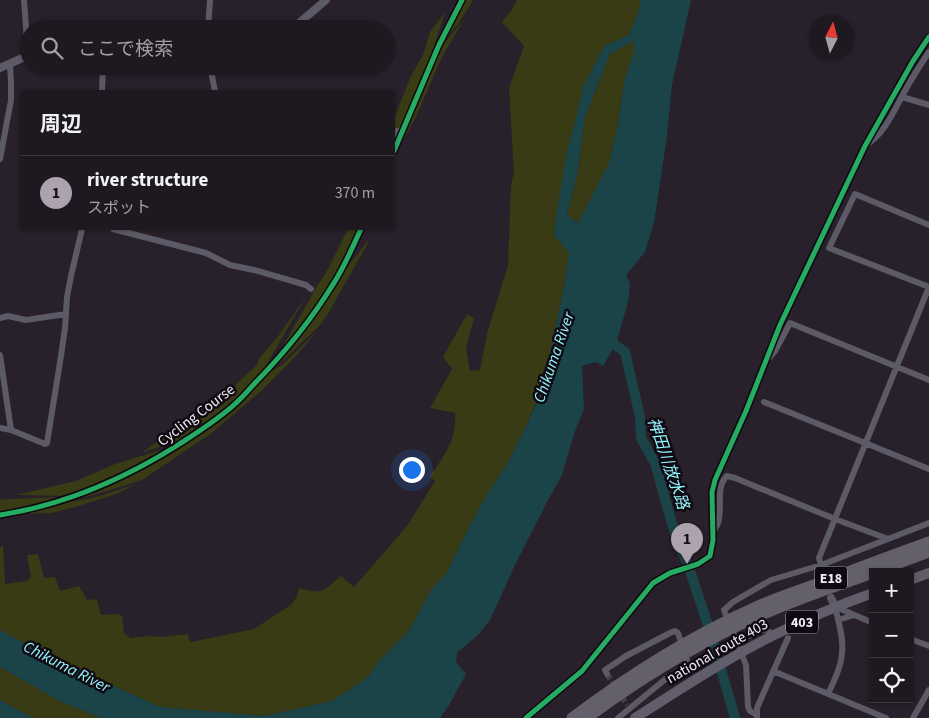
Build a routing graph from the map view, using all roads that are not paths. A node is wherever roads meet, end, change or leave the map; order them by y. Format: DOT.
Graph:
graph roads {
  1 [pos="24,0"];
  2 [pos="210,0"];
  3 [pos="326,0"];
  4 [pos="25,20"];
  5 [pos="209,20"];
  6 [pos="303,20"];
  7 [pos="929,37"];
  8 [pos="929,52"];
  9 [pos="20,59"];
  10 [pos="10,64"];
  11 [pos="0,68"];
  12 [pos="103,75"];
  13 [pos="212,75"];
  14 [pos="102,90"];
  15 [pos="215,90"];
  16 [pos="902,97"];
  17 [pos="929,105"];
  18 [pos="402,130"];
  19 [pos="395,135"];
  20 [pos="865,146"];
  21 [pos="0,159"];
  22 [pos="929,225"];
  23 [pos="82,230"];
  24 [pos="117,230"];
  25 [pos="929,287"];
  26 [pos="311,289"];
  27 [pos="66,314"];
  28 [pos="0,318"];
  29 [pos="0,355"];
  30 [pos="766,362"];
  31 [pos="897,367"];
  32 [pos="929,380"];
  33 [pos="764,402"];
  34 [pos="0,428"];
  35 [pos="11,430"];
  36 [pos="866,443"];
  37 [pos="929,469"];
  38 [pos="835,519"];
  39 [pos="929,524"];
  40 [pos="713,532"];
  41 [pos="888,539"];
  42 [pos="929,542"];
  43 [pos="929,552"];
  44 [pos="822,567"];
  45 [pos="885,568"];
  46 [pos="929,573"];
  47 [pos="869,574"];
  48 [pos="914,579"];
  49 [pos="869,594"];
  50 [pos="833,602"];
  51 [pos="854,615"];
  52 [pos="838,620"];
  53 [pos="869,621"];
  54 [pos="735,622"];
  55 [pos="788,638"];
  56 [pos="914,640"];
  57 [pos="929,646"];
  58 [pos="737,651"];
  59 [pos="678,652"];
  60 [pos="773,671"];
  61 [pos="607,674"];
  62 [pos="929,690"];
  63 [pos="828,694"];
  64 [pos="631,711"];
  65 [pos="757,717"];
  66 [pos="526,718"];
  67 [pos="572,718"];
  68 [pos="587,718"];
  69 [pos="618,718"];
  70 [pos="886,718"];
  71 [pos="913,718"];
  1 -- 4 [label="street"];
  2 -- 5 [label="street"];
  3 -- 6 [label="street"];
  7 -- 20 [label="street"];
  8 -- 16 [label="street"];
  9 -- 10 [label="street"];
  10 -- 11 [label="street"];
  10 -- 21 [label="street"];
  12 -- 14 [label="street"];
  13 -- 15 [label="street"];
  16 -- 17 [label="street"];
  16 -- 20 [label="street"];
  18 -- 19 [label="street"];
  20 -- 30 [label="street"];
  22 -- 25 [label="street"];
  23 -- 27 [label="street"];
  24 -- 26 [label="street"];
  25 -- 31 [label="street"];
  27 -- 28 [label="street"];
  27 -- 35 [label="street"];
  29 -- 35 [label="street"];
  30 -- 31 [label="street"];
  30 -- 40 [label="street"];
  31 -- 32 [label="street"];
  31 -- 36 [label="street"];
  33 -- 36 [label="street"];
  34 -- 35 [label="street"];
  36 -- 37 [label="street"];
  36 -- 38 [label="street"];
  38 -- 40 [label="street"];
  38 -- 41 [label="street"];
  38 -- 44 [label="street"];
  39 -- 41 [label="street"];
  40 -- 66 [label="street"];
  41 -- 44 [label="street"];
  42 -- 54 [label="highway, E18"];
  43 -- 45 [label="highway, E18"];
  44 -- 58 [label="street"];
  46 -- 48 [label="highway"];
  47 -- 54 [label="highway, E18"];
  49 -- 50 [label="highway, national route 403 / 403"];
  50 -- 51 [label="street"];
  50 -- 52 [label="street"];
  50 -- 58 [label="highway, national route 403 / 403"];
  51 -- 52 [label="street"];
  51 -- 53 [label="street"];
  52 -- 63 [label="street"];
  54 -- 59 [label="highway, E18"];
  55 -- 60 [label="street"];
  56 -- 57 [label="street"];
  58 -- 64 [label="highway, national route 403 / 403"];
  58 -- 65 [label="street"];
  59 -- 67 [label="highway, E18"];
  59 -- 68 [label="highway, E18"];
  60 -- 63 [label="street"];
  60 -- 65 [label="street"];
  61 -- 64 [label="street"];
  62 -- 71 [label="street"];
  63 -- 70 [label="street"];
  64 -- 69 [label="street"];
}
